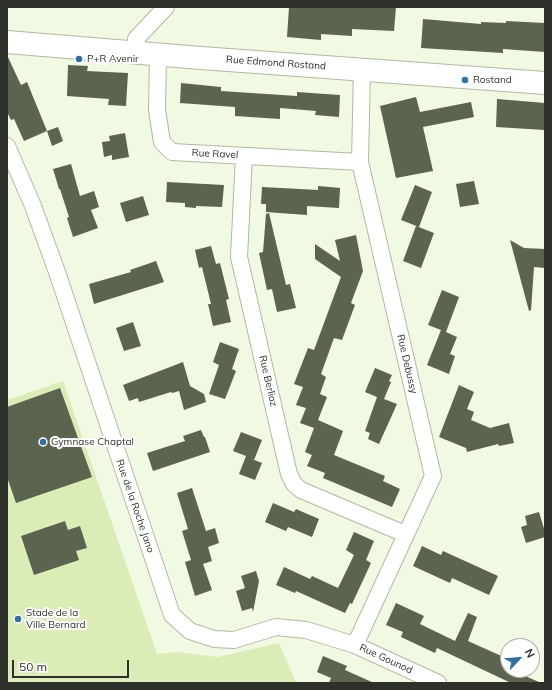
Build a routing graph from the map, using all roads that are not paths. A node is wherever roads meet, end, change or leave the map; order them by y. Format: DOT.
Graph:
graph roads {
  1 [pos="166,7"];
  2 [pos="7,42"];
  3 [pos="135,52"];
  4 [pos="158,54"];
  5 [pos="362,69"];
  6 [pos="545,83"];
  7 [pos="7,146"];
  8 [pos="244,156"];
  9 [pos="360,162"];
  10 [pos="405,534"];
  11 [pos="355,645"];
  12 [pos="438,683"];
  1 -- 3 [label="street"];
  2 -- 3 [label="street, Rue Edmond Rostand"];
  3 -- 4 [label="street, Rue Edmond Rostand"];
  4 -- 5 [label="street, Rue Edmond Rostand"];
  4 -- 8 [label="street, Rue Ravel"];
  5 -- 6 [label="street, Rue Edmond Rostand"];
  5 -- 9 [label="street, Rue Debussy"];
  7 -- 11 [label="street, Rue de la Roche Jano"];
  8 -- 9 [label="street, Rue Ravel"];
  8 -- 10 [label="street, Rue Berlioz"];
  9 -- 10 [label="street, Rue Debussy"];
  10 -- 11 [label="street, Rue Debussy"];
  11 -- 12 [label="street, Rue Gounod"];
}
